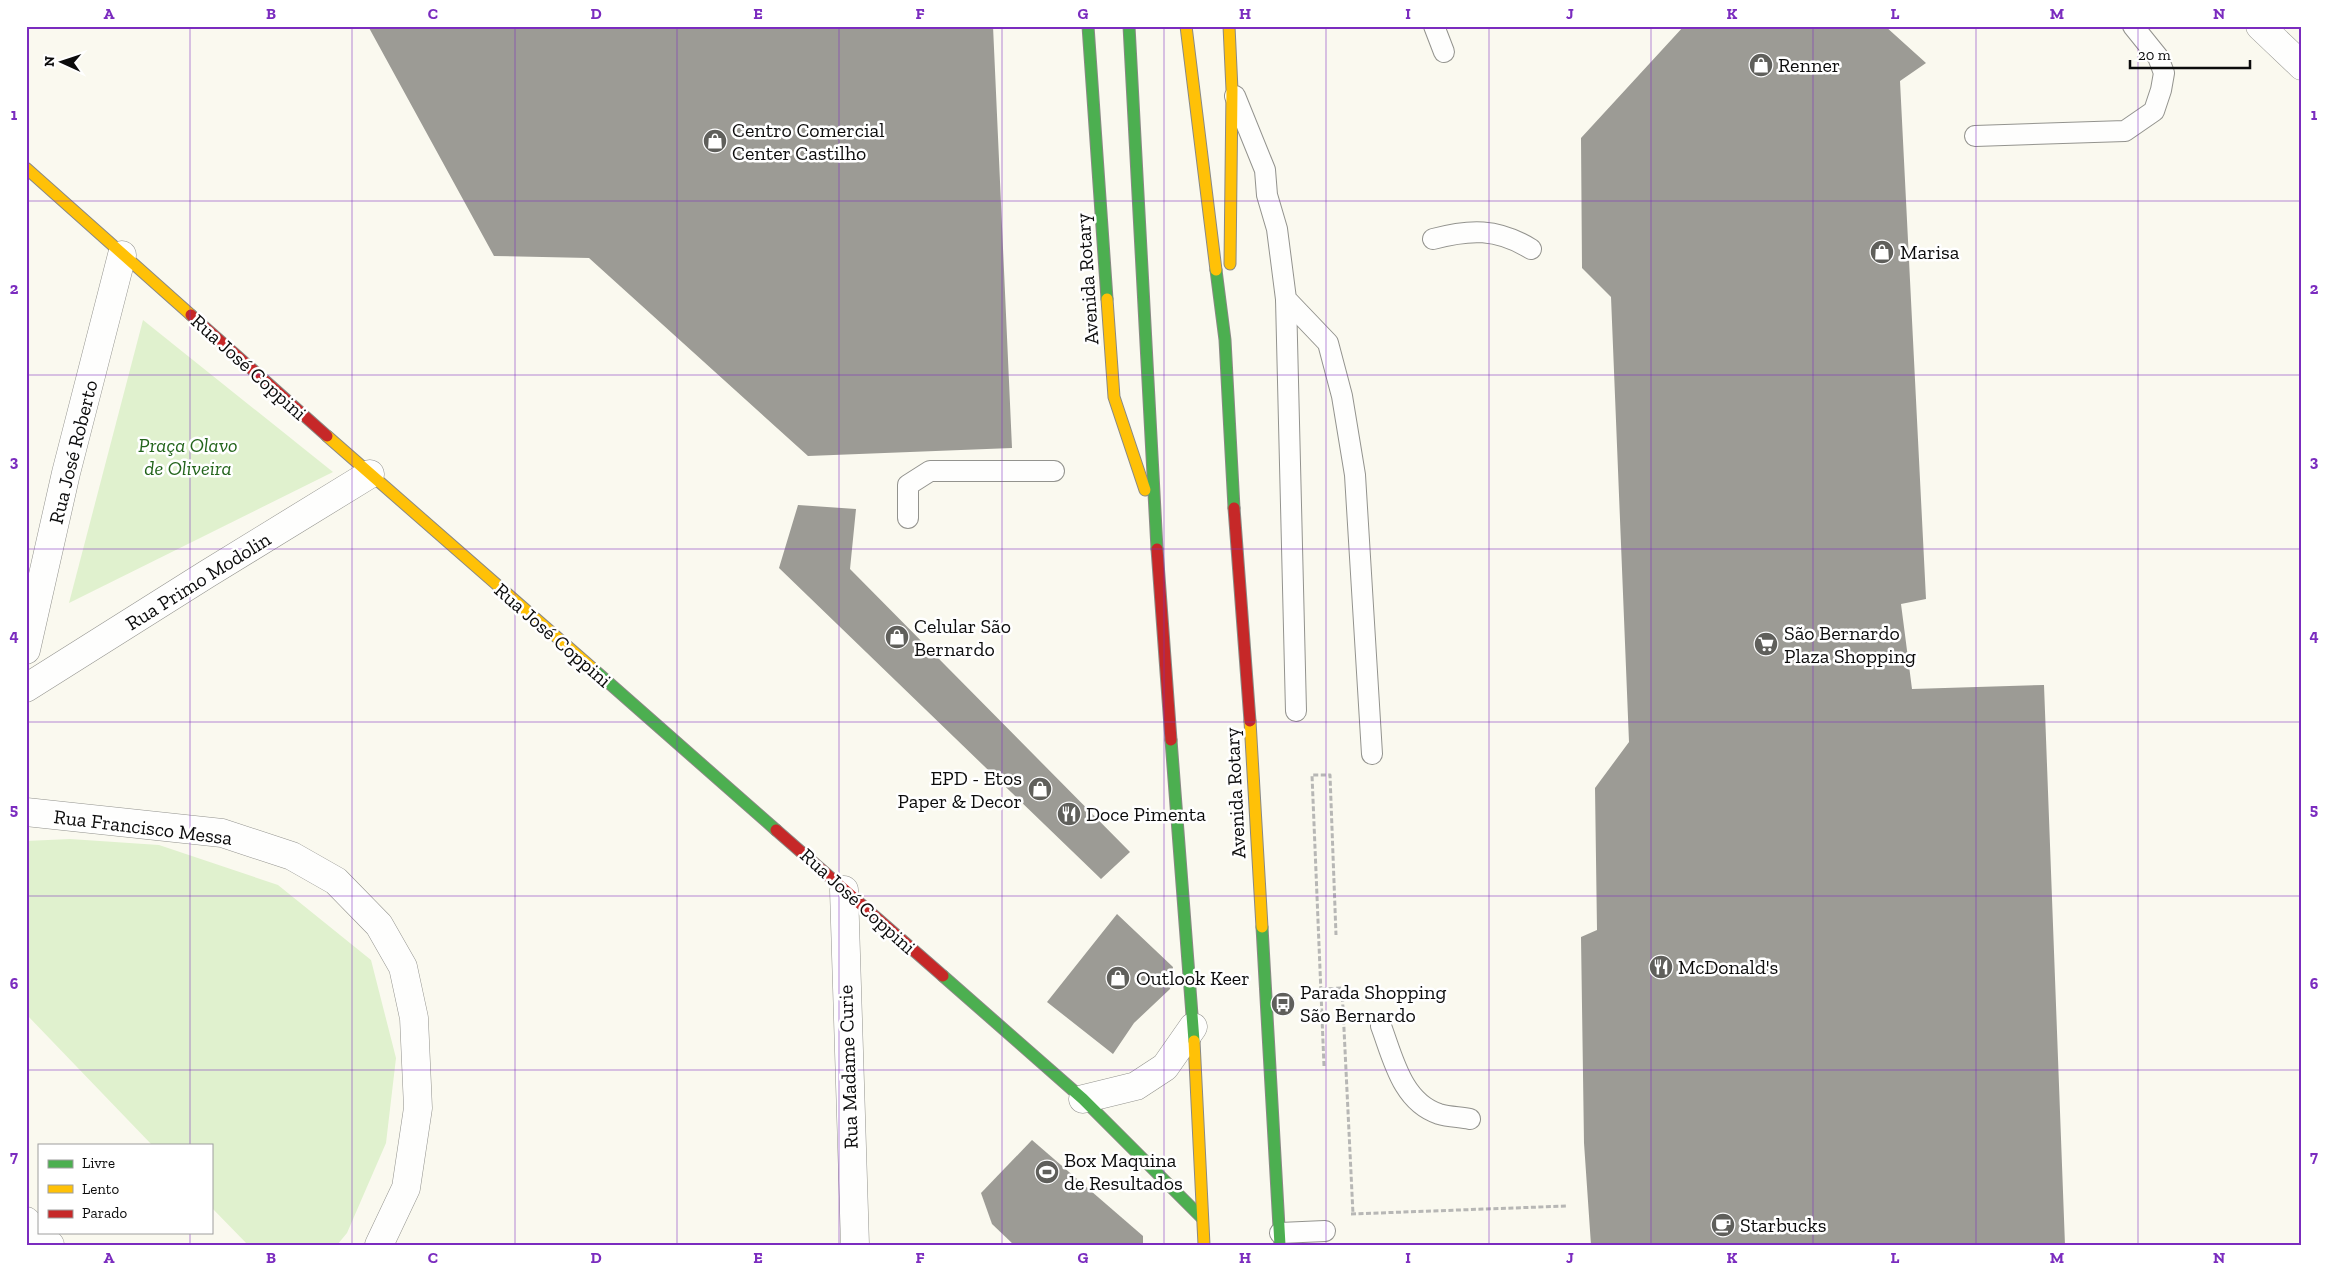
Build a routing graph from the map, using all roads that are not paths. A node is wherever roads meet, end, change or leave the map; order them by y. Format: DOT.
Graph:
graph roads {
  1 [pos="1088,26"];
  2 [pos="1129,26"];
  3 [pos="1186,26"];
  4 [pos="1229,26"];
  5 [pos="1434,26"];
  6 [pos="2133,26"];
  7 [pos="2260,26"];
  8 [pos="1444,52"];
  9 [pos="2302,66"];
  10 [pos="1232,90"];
  11 [pos="1976,136"];
  12 [pos="26,168"];
  13 [pos="1433,239"];
  14 [pos="1531,249"];
  15 [pos="122,255"];
  16 [pos="1286,299"];
  17 [pos="1225,340"];
  18 [pos="1054,470"];
  19 [pos="370,474"];
  20 [pos="908,518"];
  21 [pos="1156,522"];
  22 [pos="26,650"];
  23 [pos="26,688"];
  24 [pos="1296,711"];
  25 [pos="1372,754"];
  26 [pos="26,812"];
  27 [pos="844,890"];
  28 [pos="1381,1026"];
  29 [pos="1192,1027"];
  30 [pos="1083,1099"];
  31 [pos="1470,1119"];
  32 [pos="1202,1218"];
  33 [pos="26,1221"];
  34 [pos="1317,1232"];
  35 [pos="38,1233"];
  36 [pos="39,1234"];
  37 [pos="1280,1239"];
  38 [pos="50,1245"];
  39 [pos="379,1245"];
  40 [pos="855,1245"];
  41 [pos="1204,1245"];
  1 -- 21 [label="main road, Avenida Rotary"];
  2 -- 21 [label="main road, Avenida Rotary"];
  3 -- 17 [label="main road, Avenida Rotary"];
  4 -- 10 [label="main road, Avenida Rotary"];
  5 -- 8 [label="lane"];
  6 -- 11 [label="lane"];
  7 -- 9 [label="street"];
  10 -- 16 [label="lane"];
  10 -- 17 [label="main road, Avenida Rotary"];
  12 -- 15 [label="main road, Rua José Coppini"];
  13 -- 14 [label="lane"];
  15 -- 19 [label="main road, Rua José Coppini"];
  15 -- 22 [label="street, Rua José Roberto"];
  16 -- 24 [label="lane"];
  16 -- 25 [label="lane"];
  17 -- 37 [label="main road, Avenida Rotary"];
  18 -- 20 [label="lane"];
  19 -- 23 [label="street, Rua Primo Modolin"];
  19 -- 27 [label="main road, Rua José Coppini"];
  21 -- 29 [label="main road, Avenida Rotary"];
  26 -- 39 [label="street, Rua Francisco Messa"];
  27 -- 30 [label="main road, Rua José Coppini"];
  27 -- 40 [label="street, Rua Madame Curie"];
  28 -- 31 [label="lane"];
  29 -- 30 [label="street"];
  29 -- 32 [label="main road, Avenida Rotary"];
  30 -- 32 [label="main road, Rua José Coppini"];
  32 -- 41 [label="main road, Avenida Rotary"];
  33 -- 35 [label="street"];
  34 -- 37 [label="lane"];
  36 -- 38 [label="street"];
}
